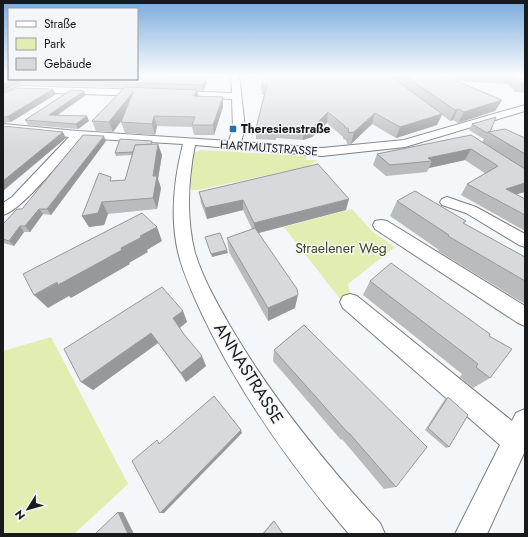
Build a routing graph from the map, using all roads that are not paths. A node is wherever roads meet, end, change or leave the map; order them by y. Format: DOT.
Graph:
graph roads {
  1 [pos="117,100"];
  2 [pos="237,100"];
  3 [pos="114,103"];
  4 [pos="525,108"];
  5 [pos="27,119"];
  6 [pos="440,121"];
  7 [pos="94,124"];
  8 [pos="3,127"];
  9 [pos="15,127"];
  10 [pos="452,130"];
  11 [pos="81,134"];
  12 [pos="464,138"];
  13 [pos="190,141"];
  14 [pos="234,145"];
  15 [pos="447,202"];
  16 [pos="3,210"];
  17 [pos="381,225"];
  18 [pos="525,241"];
  19 [pos="350,302"];
  20 [pos="525,317"];
  21 [pos="520,432"];
  22 [pos="369,534"];
  23 [pos="471,534"];
  1 -- 3 [label="street"];
  2 -- 14 [label="street"];
  4 -- 10 [label="street, HARTMUTSTRASSE"];
  5 -- 9 [label="street"];
  6 -- 10 [label="street"];
  7 -- 11 [label="street"];
  8 -- 9 [label="street, HARTMUTSTRASSE"];
  9 -- 11 [label="street, HARTMUTSTRASSE"];
  10 -- 12 [label="street"];
  10 -- 14 [label="street, HARTMUTSTRASSE"];
  11 -- 13 [label="street, HARTMUTSTRASSE"];
  11 -- 16 [label="street"];
  13 -- 14 [label="street, HARTMUTSTRASSE"];
  13 -- 22 [label="street, ANNASTRASSE"];
  15 -- 18 [label="street"];
  17 -- 20 [label="street"];
  19 -- 21 [label="street"];
  21 -- 23 [label="street"];
}
